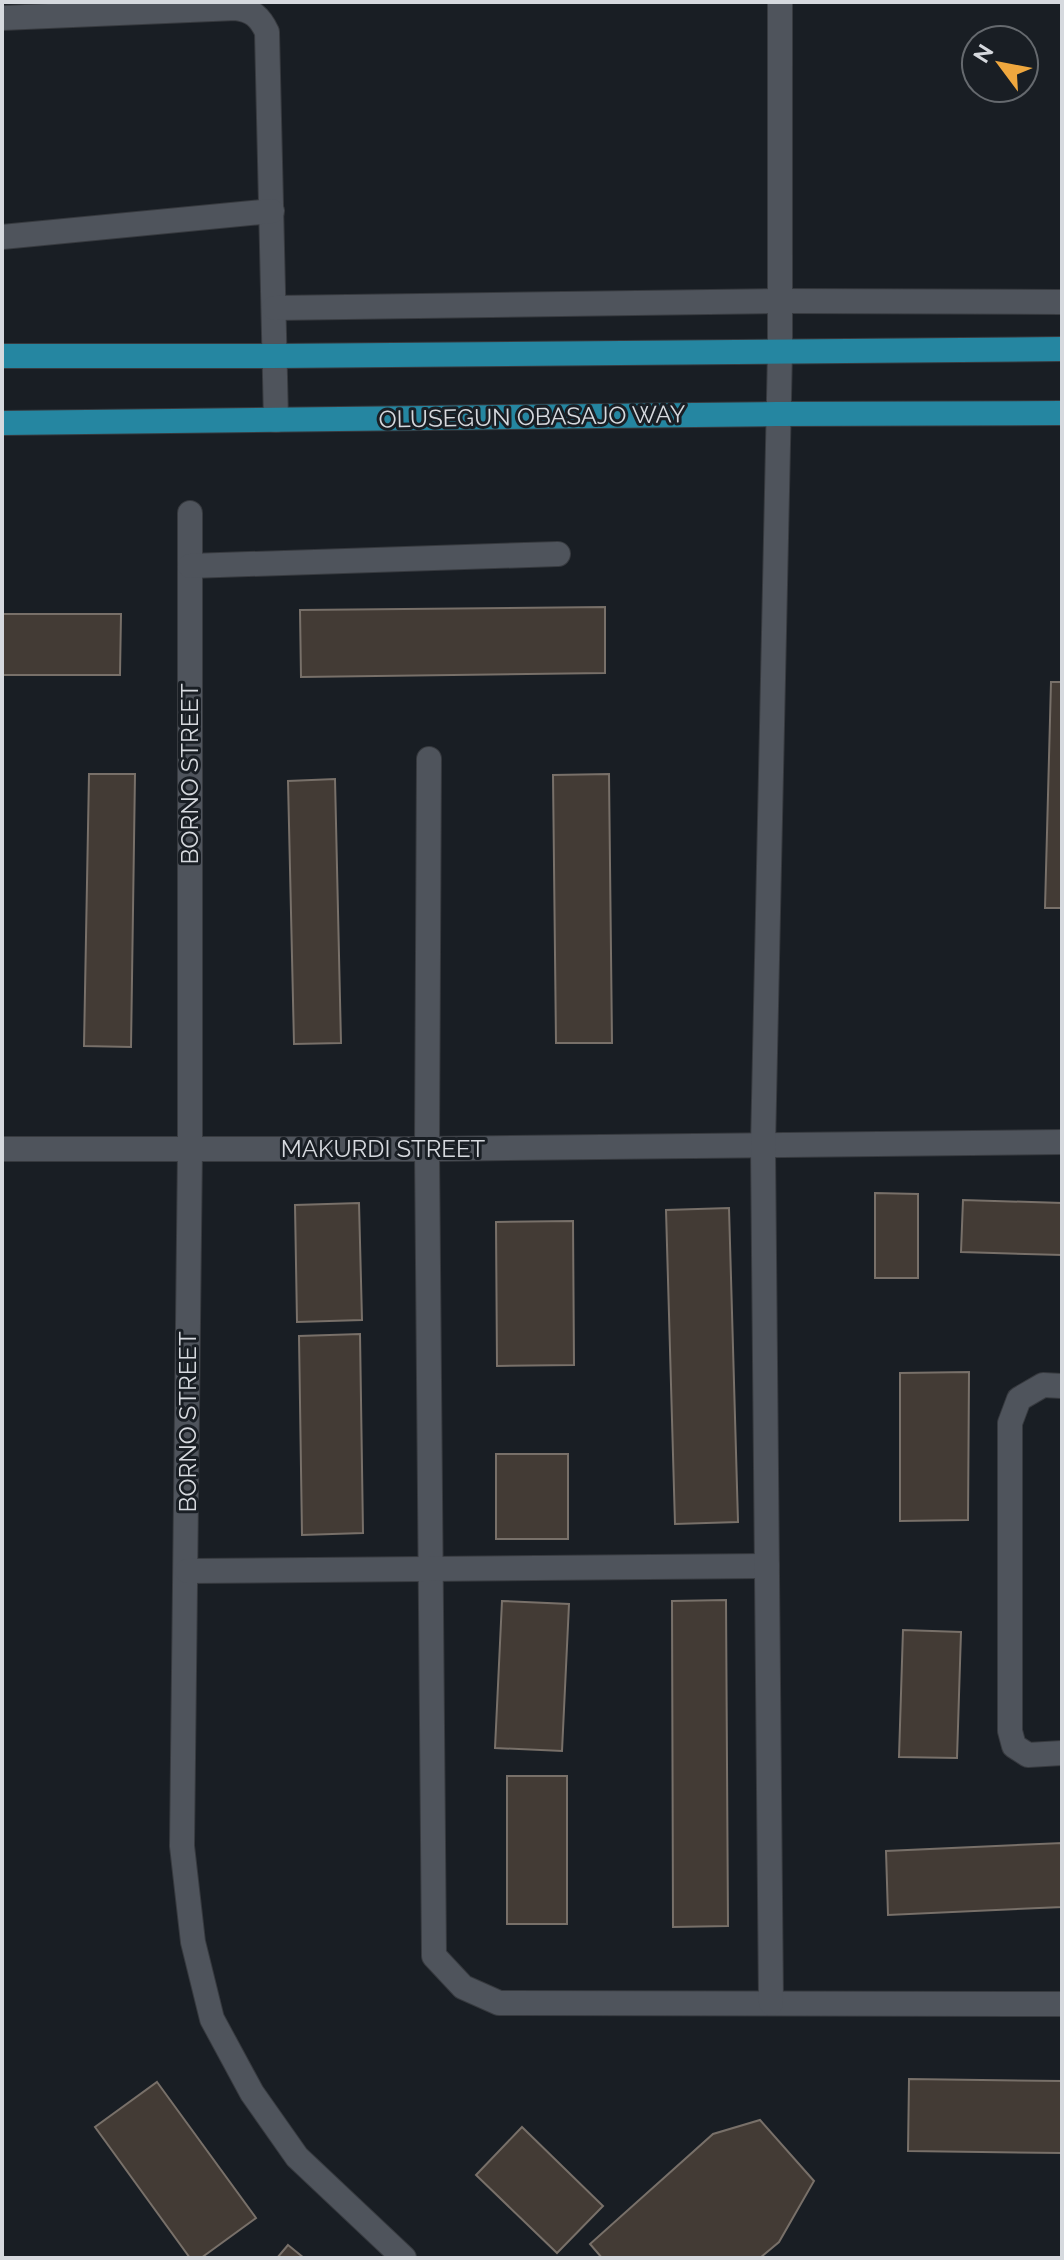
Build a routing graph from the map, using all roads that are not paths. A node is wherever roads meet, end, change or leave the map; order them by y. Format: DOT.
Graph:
graph roads {
  1 [pos="780,2"];
  2 [pos="2,18"];
  3 [pos="272,211"];
  4 [pos="2,237"];
  5 [pos="780,301"];
  6 [pos="1062,302"];
  7 [pos="274,308"];
  8 [pos="1062,349"];
  9 [pos="780,351"];
  10 [pos="2,356"];
  11 [pos="275,356"];
  12 [pos="1062,413"];
  13 [pos="777,414"];
  14 [pos="276,420"];
  15 [pos="2,423"];
  16 [pos="190,513"];
  17 [pos="558,554"];
  18 [pos="190,566"];
  19 [pos="429,759"];
  20 [pos="1062,1142"];
  21 [pos="763,1147"];
  22 [pos="2,1149"];
  23 [pos="190,1149"];
  24 [pos="427,1149"];
  25 [pos="1062,1386"];
  26 [pos="767,1566"];
  27 [pos="430,1569"];
  28 [pos="187,1571"];
  29 [pos="1062,1753"];
  30 [pos="771,2003"];
  31 [pos="1062,2004"];
  32 [pos="404,2258"];
  1 -- 5 [label="street"];
  2 -- 3 [label="street"];
  3 -- 4 [label="street"];
  3 -- 7 [label="street"];
  5 -- 6 [label="street"];
  5 -- 7 [label="street"];
  5 -- 9 [label="street"];
  7 -- 11 [label="street"];
  8 -- 9 [label="main road"];
  9 -- 11 [label="main road"];
  9 -- 13 [label="street"];
  10 -- 11 [label="main road"];
  11 -- 14 [label="street"];
  12 -- 13 [label="main road, OLUSEGUN OBASAJO WAY"];
  13 -- 14 [label="main road, OLUSEGUN OBASAJO WAY"];
  13 -- 21 [label="street"];
  14 -- 15 [label="main road, OLUSEGUN OBASAJO WAY"];
  16 -- 18 [label="street, BORNO STREET"];
  17 -- 18 [label="street"];
  18 -- 23 [label="street, BORNO STREET"];
  19 -- 24 [label="street"];
  20 -- 21 [label="street, MAKURDI STREET"];
  21 -- 24 [label="street, MAKURDI STREET"];
  21 -- 26 [label="street"];
  22 -- 23 [label="street, MAKURDI STREET"];
  23 -- 24 [label="street, MAKURDI STREET"];
  23 -- 28 [label="street, BORNO STREET"];
  24 -- 27 [label="street"];
  25 -- 29 [label="street"];
  26 -- 27 [label="street"];
  26 -- 30 [label="street"];
  27 -- 28 [label="street"];
  27 -- 30 [label="street"];
  28 -- 32 [label="street, BORNO STREET"];
  30 -- 31 [label="street"];
}
